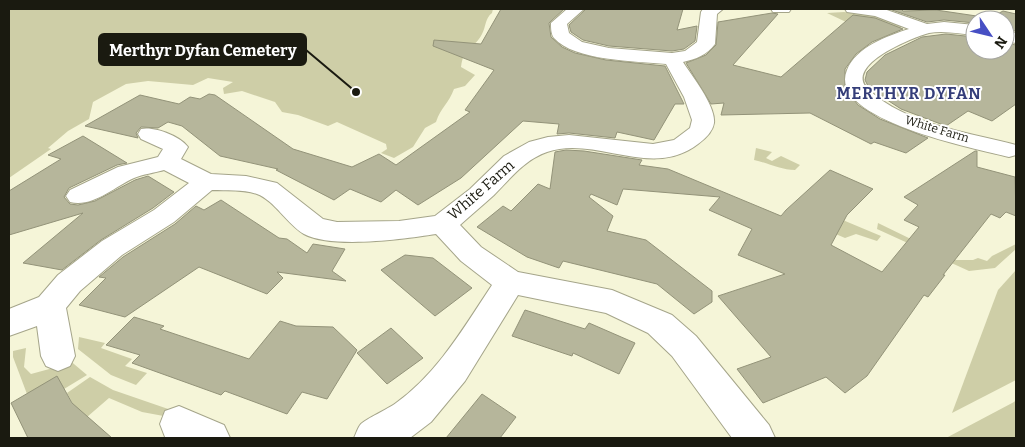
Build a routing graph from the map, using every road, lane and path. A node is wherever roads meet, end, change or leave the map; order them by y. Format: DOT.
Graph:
graph roads {
  1 [pos="576,9"];
  2 [pos="715,9"];
  3 [pos="779,9"];
  4 [pos="783,9"];
  5 [pos="853,9"];
  6 [pos="926,28"];
  7 [pos="965,29"];
  8 [pos="672,59"];
  9 [pos="149,134"];
  10 [pos="1009,150"];
  11 [pos="168,162"];
  12 [pos="206,182"];
  13 [pos="79,196"];
  14 [pos="443,224"];
  15 [pos="510,282"];
  16 [pos="50,306"];
  17 [pos="9,323"];
  18 [pos="58,356"];
  19 [pos="374,438"];
  20 [pos="755,438"];
  1 -- 8 [label="street"];
  2 -- 8 [label="street"];
  3 -- 4 [label="street"];
  5 -- 6 [label="street, White Farm"];
  6 -- 7 [label="street, White Farm"];
  6 -- 10 [label="street, White Farm"];
  8 -- 14 [label="street, White Farm"];
  9 -- 11 [label="street"];
  11 -- 12 [label="street, White Farm"];
  11 -- 13 [label="street"];
  12 -- 14 [label="street, White Farm"];
  12 -- 16 [label="street"];
  14 -- 15 [label="street, White Farm"];
  15 -- 19 [label="street"];
  15 -- 20 [label="street, White Farm"];
  16 -- 17 [label="street"];
  16 -- 18 [label="street"];
}
